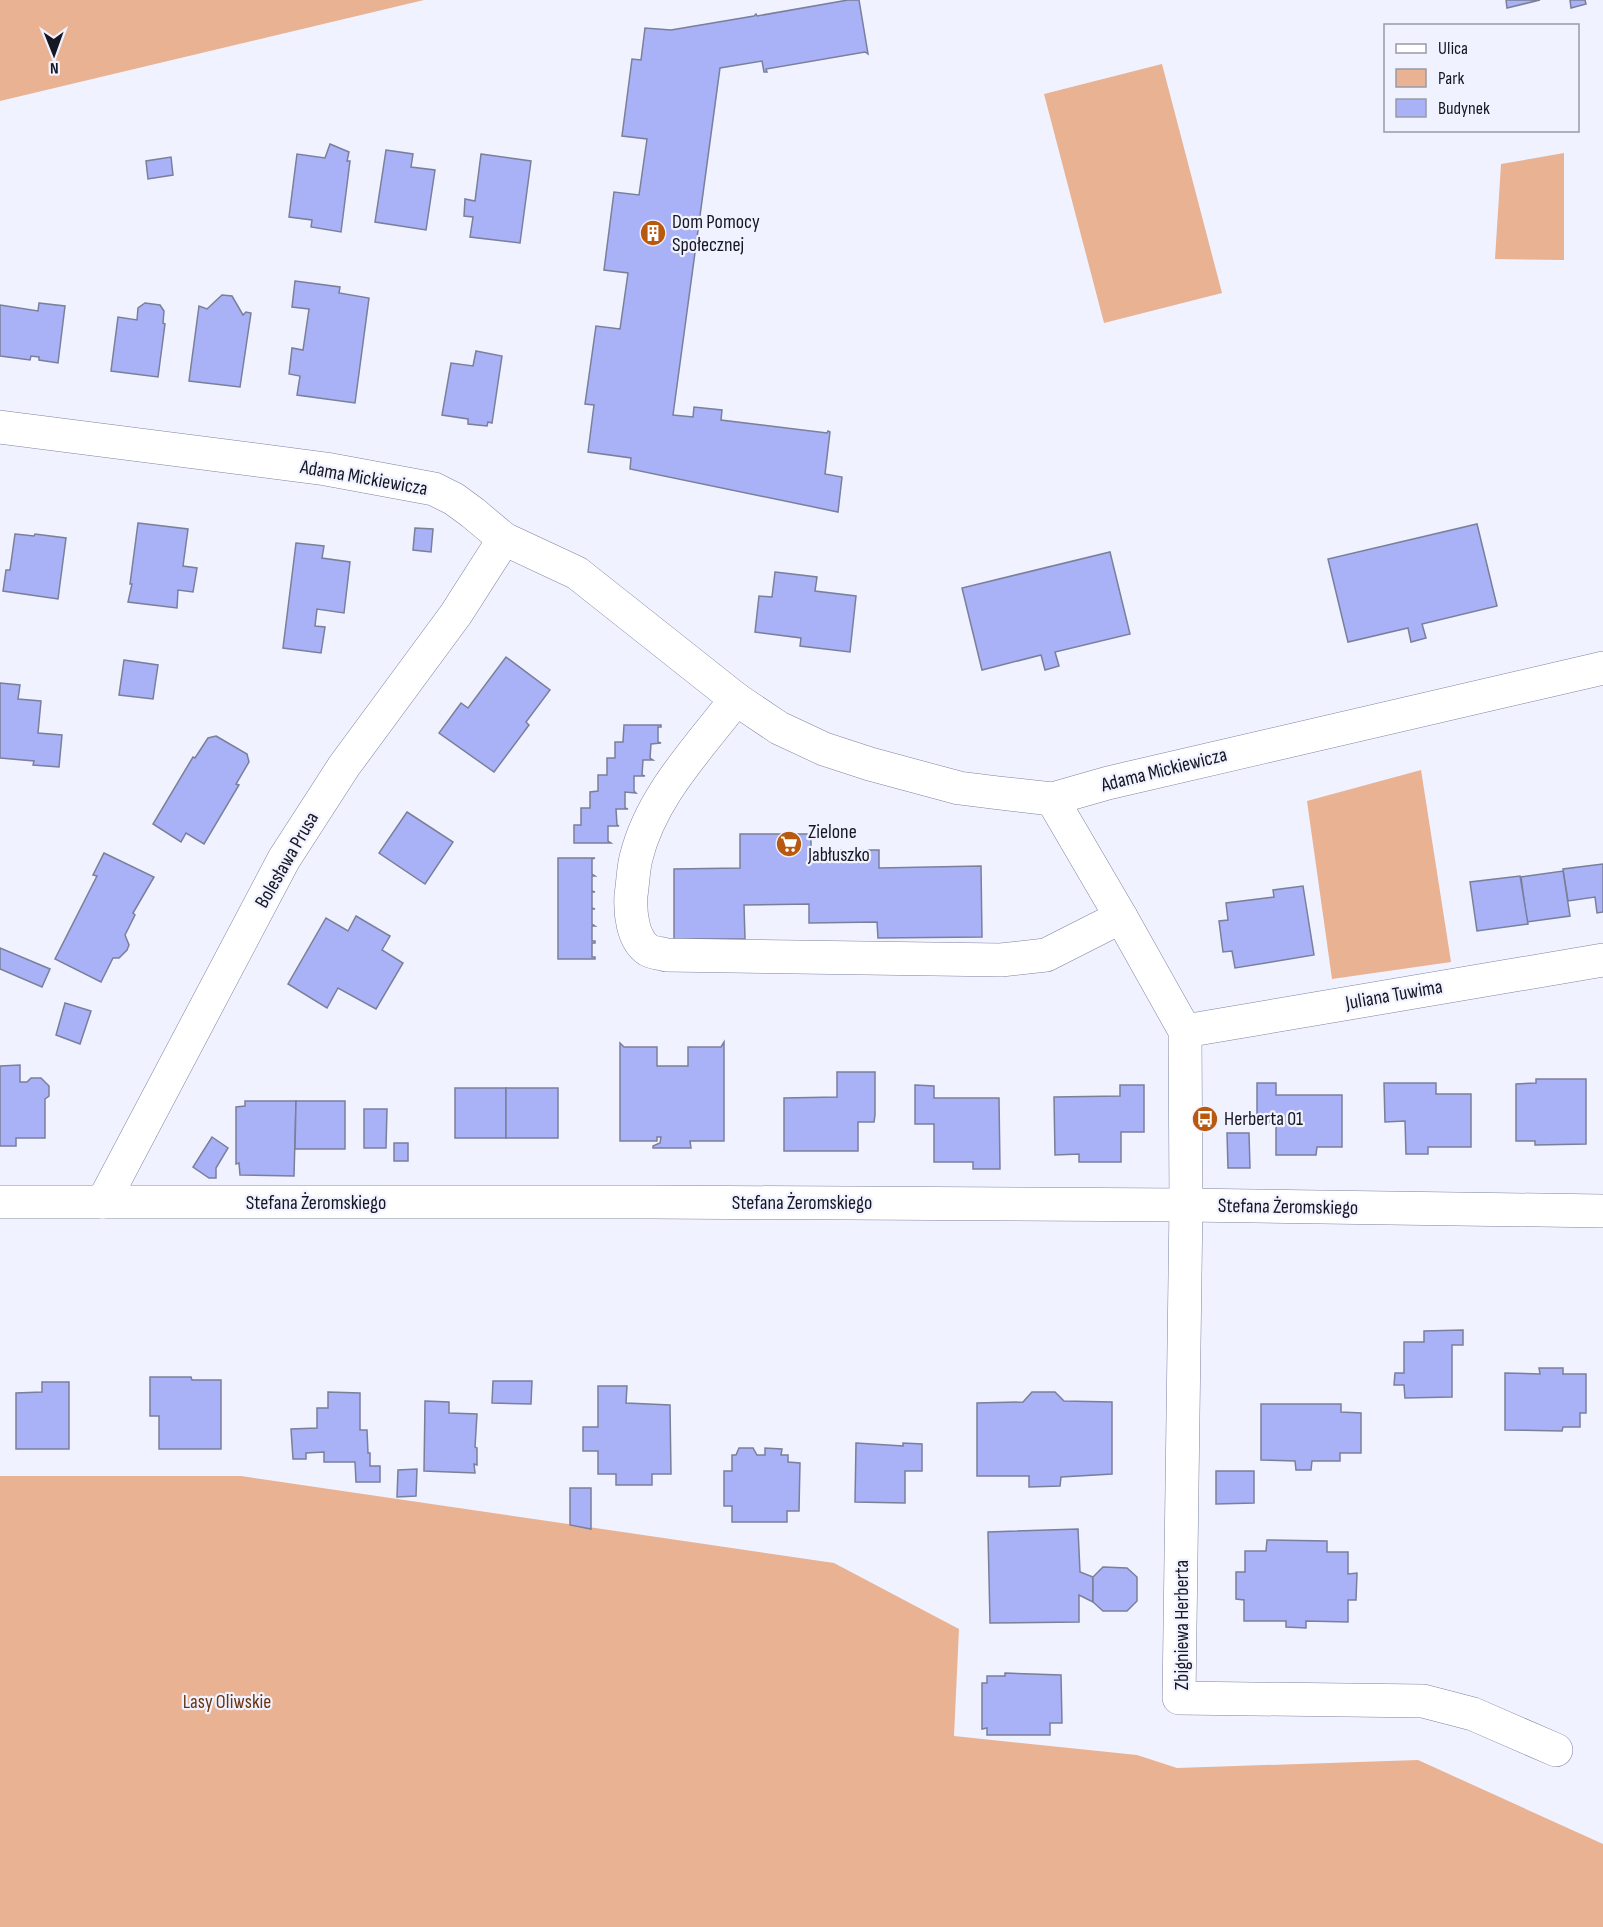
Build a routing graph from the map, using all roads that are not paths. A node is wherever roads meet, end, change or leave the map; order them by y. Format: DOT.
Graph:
graph roads {
  1 [pos="0,427"];
  2 [pos="504,539"];
  3 [pos="1603,668"];
  4 [pos="736,699"];
  5 [pos="1052,799"];
  6 [pos="1121,917"];
  7 [pos="1603,960"];
  8 [pos="1185,1031"];
  9 [pos="0,1202"];
  10 [pos="103,1202"];
  11 [pos="1186,1205"];
  12 [pos="1603,1211"];
  13 [pos="1556,1750"];
  1 -- 2 [label="street, Adama Mickiewicza"];
  2 -- 4 [label="street, Adama Mickiewicza"];
  2 -- 10 [label="street, Bolesława Prusa"];
  3 -- 5 [label="street, Adama Mickiewicza"];
  4 -- 5 [label="street, Adama Mickiewicza"];
  4 -- 6 [label="street"];
  5 -- 6 [label="street"];
  6 -- 8 [label="street"];
  7 -- 8 [label="street, Juliana Tuwima"];
  8 -- 11 [label="street"];
  9 -- 10 [label="street, Stefana Żeromskiego"];
  10 -- 11 [label="street, Stefana Żeromskiego"];
  11 -- 12 [label="street, Stefana Żeromskiego"];
  11 -- 13 [label="street, Zbigniewa Herberta"];
}
